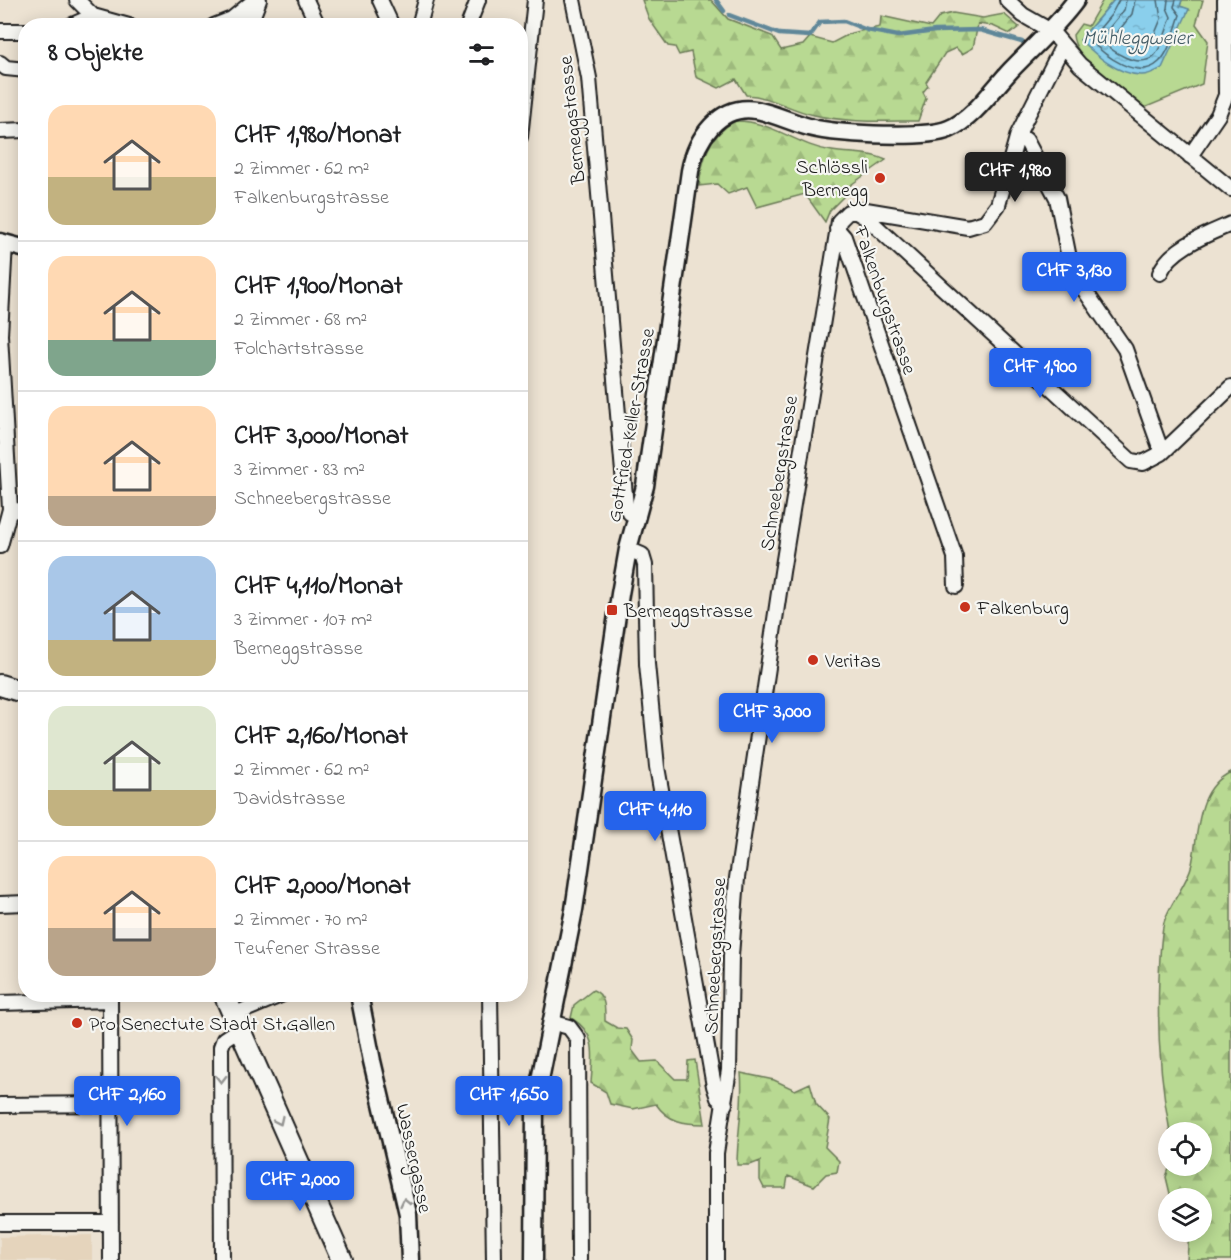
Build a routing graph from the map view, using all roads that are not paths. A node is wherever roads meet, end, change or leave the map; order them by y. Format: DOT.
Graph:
graph roads {
  1 [pos="77,0"];
  2 [pos="257,0"];
  3 [pos="306,0"];
  4 [pos="426,0"];
  5 [pos="478,0"];
  6 [pos="535,0"];
  7 [pos="573,0"];
  8 [pos="1007,0"];
  9 [pos="1076,0"];
  10 [pos="1225,0"];
  11 [pos="381,1"];
  12 [pos="93,16"];
  13 [pos="88,18"];
  14 [pos="100,18"];
  15 [pos="233,18"];
  16 [pos="251,18"];
  17 [pos="314,18"];
  18 [pos="388,18"];
  19 [pos="420,18"];
  20 [pos="471,18"];
  21 [pos="0,31"];
  22 [pos="18,31"];
  23 [pos="1050,31"];
  24 [pos="1063,45"];
  25 [pos="0,63"];
  26 [pos="528,64"];
  27 [pos="18,69"];
  28 [pos="18,130"];
  29 [pos="0,131"];
  30 [pos="1018,134"];
  31 [pos="1190,156"];
  32 [pos="1231,189"];
  33 [pos="855,211"];
  34 [pos="1231,224"];
  35 [pos="837,229"];
  36 [pos="3,243"];
  37 [pos="18,247"];
  38 [pos="1160,273"];
  39 [pos="1,309"];
  40 [pos="1231,387"];
  41 [pos="1,392"];
  42 [pos="1162,453"];
  43 [pos="6,499"];
  44 [pos="638,516"];
  45 [pos="0,546"];
  46 [pos="628,549"];
  47 [pos="956,586"];
  48 [pos="0,685"];
  49 [pos="18,691"];
  50 [pos="18,903"];
  51 [pos="0,904"];
  52 [pos="18,1002"];
  53 [pos="110,1002"];
  54 [pos="227,1002"];
  55 [pos="270,1002"];
  56 [pos="361,1002"];
  57 [pos="490,1002"];
  58 [pos="0,1003"];
  59 [pos="236,1022"];
  60 [pos="552,1022"];
  61 [pos="111,1104"];
  62 [pos="725,1104"];
  63 [pos="0,1105"];
  64 [pos="0,1223"];
  65 [pos="111,1223"];
  66 [pos="111,1260"];
  67 [pos="222,1260"];
  68 [pos="342,1260"];
  69 [pos="410,1260"];
  70 [pos="495,1260"];
  71 [pos="534,1260"];
  72 [pos="579,1260"];
  73 [pos="716,1260"];
  1 -- 12 [label="street"];
  2 -- 15 [label="street"];
  2 -- 16 [label="street"];
  3 -- 17 [label="street"];
  4 -- 19 [label="street"];
  5 -- 20 [label="street"];
  6 -- 26 [label="street"];
  7 -- 44 [label="street, Berneggstrasse"];
  8 -- 23 [label="street"];
  9 -- 23 [label="street, Gottfried-Keller-Strasse"];
  10 -- 31 [label="street"];
  11 -- 18 [label="street"];
  12 -- 13 [label="street"];
  12 -- 14 [label="street"];
  21 -- 22 [label="street"];
  23 -- 24 [label="street"];
  23 -- 44 [label="street, Gottfried-Keller-Strasse"];
  24 -- 30 [label="street, Falkenburgstrasse"];
  24 -- 31 [label="street"];
  25 -- 27 [label="street"];
  28 -- 29 [label="street"];
  30 -- 33 [label="street, Falkenburgstrasse"];
  30 -- 42 [label="street"];
  31 -- 32 [label="street"];
  33 -- 35 [label="street, Falkenburgstrasse"];
  33 -- 42 [label="street"];
  34 -- 38 [label="street"];
  35 -- 47 [label="street, Falkenburgstrasse"];
  35 -- 62 [label="street, Schneebergstrasse"];
  36 -- 37 [label="street"];
  36 -- 39 [label="street"];
  39 -- 41 [label="street"];
  40 -- 42 [label="street"];
  41 -- 43 [label="street"];
  43 -- 45 [label="street"];
  44 -- 46 [label="street, Gottfried-Keller-Strasse"];
  46 -- 60 [label="street, Gottfried-Keller-Strasse"];
  46 -- 62 [label="street"];
  48 -- 49 [label="main road"];
  50 -- 51 [label="street"];
  52 -- 58 [label="street"];
  53 -- 61 [label="street"];
  54 -- 59 [label="main road"];
  55 -- 59 [label="street"];
  69 -- 56 [label="street, Wassergasse, one-way"];
  57 -- 70 [label="street"];
  59 -- 67 [label="street, one-way"];
  59 -- 68 [label="main road, one-way"];
  60 -- 71 [label="street, Gottfried-Keller-Strasse"];
  60 -- 72 [label="street"];
  61 -- 63 [label="street"];
  61 -- 65 [label="street"];
  62 -- 73 [label="street, Schneebergstrasse"];
  64 -- 65 [label="street"];
  65 -- 66 [label="street"];
}
